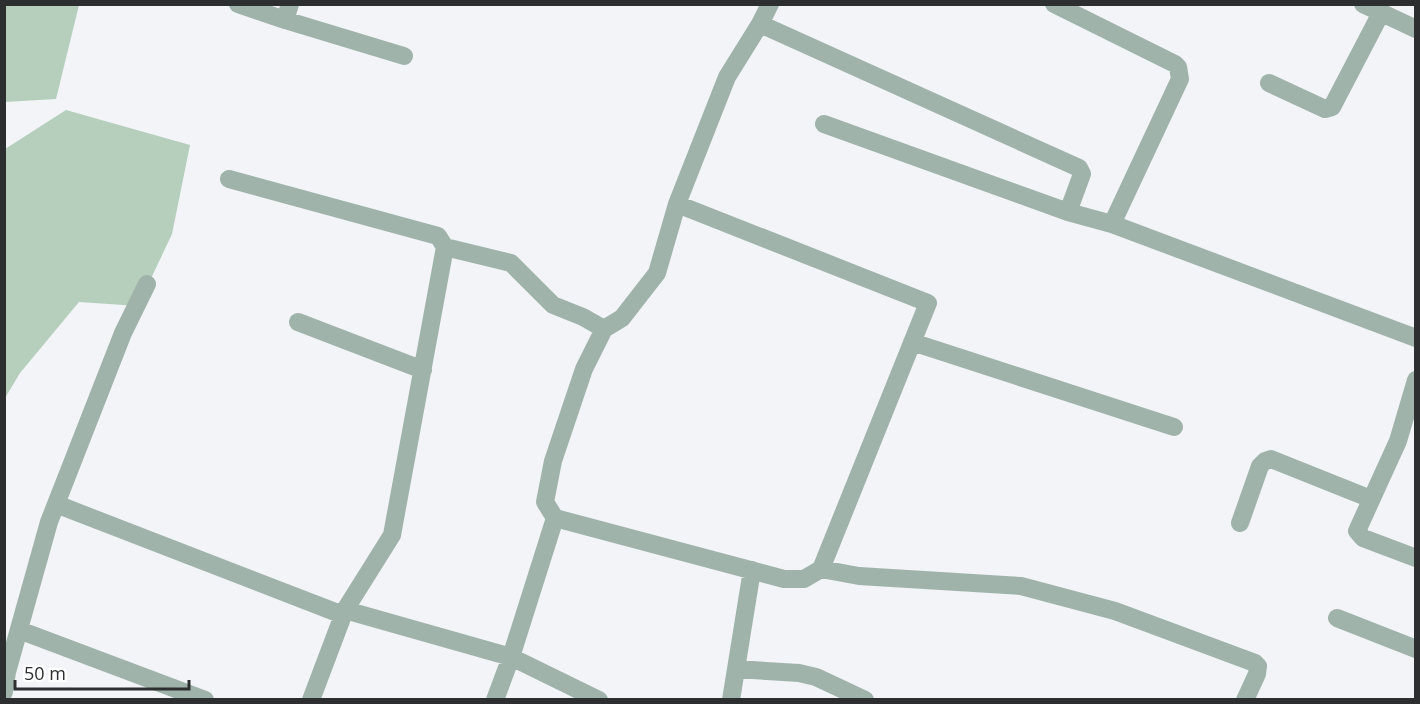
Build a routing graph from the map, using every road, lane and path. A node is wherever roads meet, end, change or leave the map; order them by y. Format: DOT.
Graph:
graph roads {
  1 [pos="238,4"];
  2 [pos="770,4"];
  3 [pos="1054,4"];
  4 [pos="1363,4"];
  5 [pos="287,12"];
  6 [pos="1381,13"];
  7 [pos="760,24"];
  8 [pos="1416,29"];
  9 [pos="404,56"];
  10 [pos="1269,82"];
  11 [pos="824,124"];
  12 [pos="229,179"];
  13 [pos="677,204"];
  14 [pos="1068,212"];
  15 [pos="1112,224"];
  16 [pos="445,247"];
  17 [pos="147,284"];
  18 [pos="298,322"];
  19 [pos="604,329"];
  20 [pos="1416,338"];
  21 [pos="912,342"];
  22 [pos="423,370"];
  23 [pos="1416,380"];
  24 [pos="1174,427"];
  25 [pos="1371,499"];
  26 [pos="56,504"];
  27 [pos="555,518"];
  28 [pos="1240,523"];
  29 [pos="1416,558"];
  30 [pos="821,569"];
  31 [pos="752,570"];
  32 [pos="344,613"];
  33 [pos="1337,618"];
  34 [pos="18,630"];
  35 [pos="1414,644"];
  36 [pos="511,657"];
  37 [pos="736,669"];
  38 [pos="4,692"];
  39 [pos="206,699"];
  40 [pos="311,699"];
  41 [pos="495,699"];
  42 [pos="599,699"];
  43 [pos="731,699"];
  44 [pos="865,699"];
  45 [pos="1245,699"];
  1 -- 5 [label="street"];
  2 -- 7 [label="street"];
  3 -- 15 [label="street"];
  4 -- 6 [label="street"];
  5 -- 9 [label="street"];
  6 -- 8 [label="street"];
  6 -- 10 [label="street"];
  7 -- 13 [label="street"];
  7 -- 14 [label="street"];
  11 -- 14 [label="street"];
  12 -- 16 [label="street"];
  13 -- 19 [label="street"];
  13 -- 21 [label="street"];
  14 -- 15 [label="street"];
  15 -- 20 [label="street"];
  16 -- 19 [label="street"];
  16 -- 22 [label="street"];
  17 -- 26 [label="street"];
  18 -- 22 [label="street"];
  19 -- 27 [label="street"];
  21 -- 24 [label="street"];
  21 -- 30 [label="street"];
  22 -- 32 [label="street"];
  23 -- 25 [label="street"];
  25 -- 28 [label="street"];
  25 -- 29 [label="street"];
  26 -- 32 [label="street"];
  26 -- 34 [label="street"];
  27 -- 31 [label="street"];
  27 -- 36 [label="street"];
  30 -- 31 [label="street"];
  30 -- 45 [label="street"];
  31 -- 37 [label="street"];
  32 -- 36 [label="street"];
  32 -- 40 [label="street"];
  33 -- 35 [label="street"];
  34 -- 38 [label="street"];
  34 -- 39 [label="street"];
  36 -- 41 [label="street"];
  36 -- 42 [label="street"];
  37 -- 43 [label="street"];
  37 -- 44 [label="street"];
}
